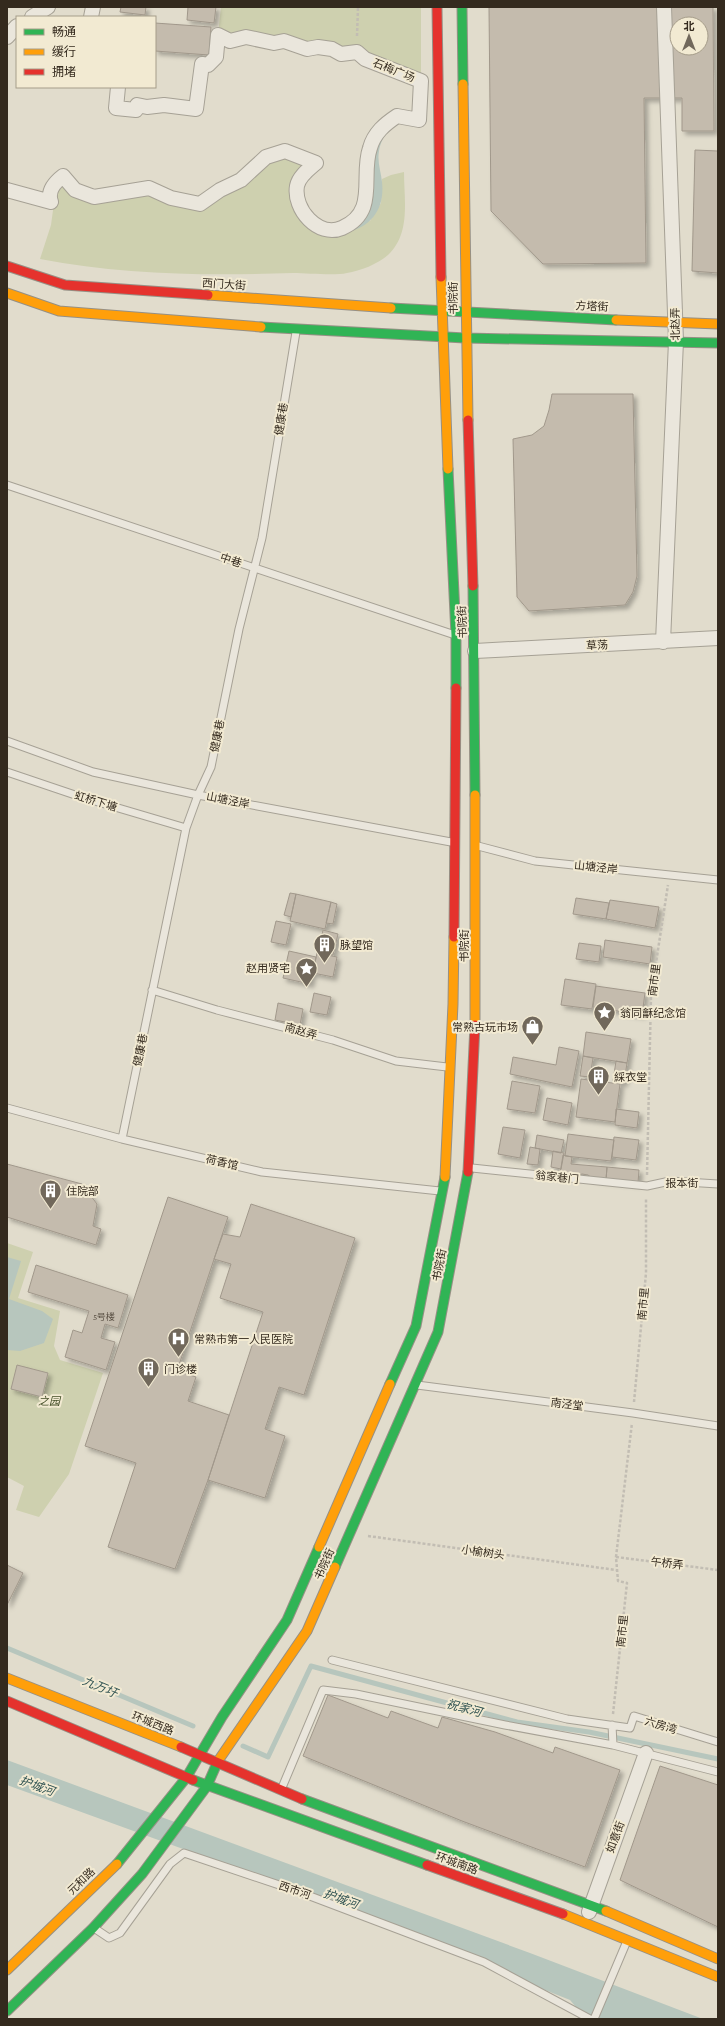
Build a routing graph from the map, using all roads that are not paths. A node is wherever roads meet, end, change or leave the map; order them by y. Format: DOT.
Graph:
graph roads {
  1 [pos="48,7"];
  2 [pos="437,7"];
  3 [pos="462,7"];
  4 [pos="664,7"];
  5 [pos="34,16"];
  6 [pos="16,27"];
  7 [pos="7,37"];
  8 [pos="118,88"];
  9 [pos="7,190"];
  10 [pos="7,266"];
  11 [pos="7,293"];
  12 [pos="465,311"];
  13 [pos="442,312"];
  14 [pos="676,322"];
  15 [pos="718,324"];
  16 [pos="296,330"];
  17 [pos="442,336"];
  18 [pos="466,338"];
  19 [pos="676,341"];
  20 [pos="718,343"];
  21 [pos="7,485"];
  22 [pos="254,568"];
  23 [pos="456,635"];
  24 [pos="718,638"];
  25 [pos="663,642"];
  26 [pos="475,651"];
  27 [pos="7,742"];
  28 [pos="7,772"];
  29 [pos="198,795"];
  30 [pos="186,828"];
  31 [pos="454,843"];
  32 [pos="475,846"];
  33 [pos="718,880"];
  34 [pos="152,990"];
  35 [pos="450,1068"];
  36 [pos="7,1108"];
  37 [pos="122,1139"];
  38 [pos="468,1168"];
  39 [pos="718,1184"];
  40 [pos="646,1186"];
  41 [pos="442,1191"];
  42 [pos="415,1385"];
  43 [pos="718,1426"];
  44 [pos="332,1660"];
  45 [pos="7,1678"];
  46 [pos="7,1701"];
  47 [pos="612,1725"];
  48 [pos="718,1742"];
  49 [pos="612,1745"];
  50 [pos="646,1752"];
  51 [pos="200,1754"];
  52 [pos="218,1761"];
  53 [pos="718,1772"];
  54 [pos="186,1778"];
  55 [pos="207,1786"];
  56 [pos="277,1801"];
  57 [pos="165,1803"];
  58 [pos="591,1904"];
  59 [pos="586,1922"];
  60 [pos="94,1928"];
  61 [pos="628,1939"];
  62 [pos="718,1959"];
  63 [pos="7,1970"];
  64 [pos="718,1977"];
  65 [pos="7,2011"];
  66 [pos="590,2019"];
  67 [pos="594,2019"];
  1 -- 5 [label="street"];
  2 -- 13 [label="main road, 书院街"];
  3 -- 12 [label="main road, 书院街"];
  4 -- 14 [label="street, 北赵弄"];
  6 -- 7 [label="street"];
  8 -- 9 [label="street, 石梅广场"];
  10 -- 13 [label="main road, 西门大街"];
  11 -- 16 [label="main road"];
  12 -- 13 [label="main road, 西门大街"];
  12 -- 14 [label="main road, 方塔街"];
  12 -- 18 [label="main road, 书院街"];
  13 -- 17 [label="main road, 书院街"];
  14 -- 15 [label="main road, 方塔街"];
  14 -- 19 [label="street, 北赵弄"];
  16 -- 17 [label="main road"];
  16 -- 22 [label="lane, 健康巷"];
  17 -- 18 [label="main road"];
  17 -- 23 [label="main road, 书院街"];
  18 -- 19 [label="main road"];
  18 -- 26 [label="main road, 书院街"];
  19 -- 20 [label="main road"];
  19 -- 25 [label="street, 北赵弄"];
  21 -- 22 [label="lane, 中巷"];
  22 -- 23 [label="lane, 中巷"];
  22 -- 29 [label="lane, 健康巷"];
  23 -- 31 [label="main road, 书院街"];
  24 -- 25 [label="street, 草荡"];
  25 -- 26 [label="street, 草荡"];
  26 -- 32 [label="main road, 书院街"];
  27 -- 29 [label="lane, 山塘泾岸"];
  28 -- 30 [label="lane, 虹桥下塘"];
  29 -- 30 [label="lane, 健康巷"];
  29 -- 31 [label="lane, 山塘泾岸"];
  30 -- 34 [label="lane, 健康巷"];
  31 -- 35 [label="main road, 书院街"];
  32 -- 33 [label="lane, 山塘泾岸"];
  32 -- 38 [label="main road, 书院街"];
  34 -- 35 [label="lane, 南赵弄"];
  34 -- 37 [label="lane, 健康巷"];
  35 -- 41 [label="main road, 书院街"];
  36 -- 37 [label="lane, 荷香馆"];
  37 -- 41 [label="lane, 荷香馆"];
  38 -- 40 [label="lane, 翁家巷门"];
  38 -- 42 [label="main road, 书院街"];
  39 -- 40 [label="lane, 报本街"];
  41 -- 51 [label="main road, 书院街"];
  42 -- 43 [label="lane, 南泾堂"];
  42 -- 52 [label="main road, 书院街"];
  44 -- 47 [label="lane"];
  45 -- 51 [label="main road, 环城西路"];
  46 -- 54 [label="main road"];
  47 -- 48 [label="lane, 六房湾"];
  47 -- 49 [label="lane"];
  49 -- 50 [label="lane"];
  49 -- 56 [label="lane"];
  50 -- 53 [label="lane"];
  50 -- 58 [label="street, 如意街"];
  51 -- 52 [label="main road, 环城南路"];
  51 -- 54 [label="main road, 书院街"];
  52 -- 55 [label="main road, 书院街"];
  52 -- 56 [label="main road, 环城南路"];
  54 -- 55 [label="main road, 环城南路"];
  54 -- 57 [label="main road, 书院街"];
  55 -- 56 [label="main road, 环城南路"];
  55 -- 60 [label="main road, 书院街"];
  56 -- 58 [label="main road, 环城南路"];
  56 -- 59 [label="main road, 环城南路"];
  57 -- 63 [label="main road, 元和路"];
  58 -- 59 [label="street, 如意街"];
  58 -- 62 [label="main road, 环城南路"];
  59 -- 61 [label="main road, 环城南路"];
  60 -- 65 [label="main road"];
  60 -- 66 [label="lane, 西市河"];
  61 -- 64 [label="main road, 环城南路"];
  61 -- 67 [label="lane"];
}
